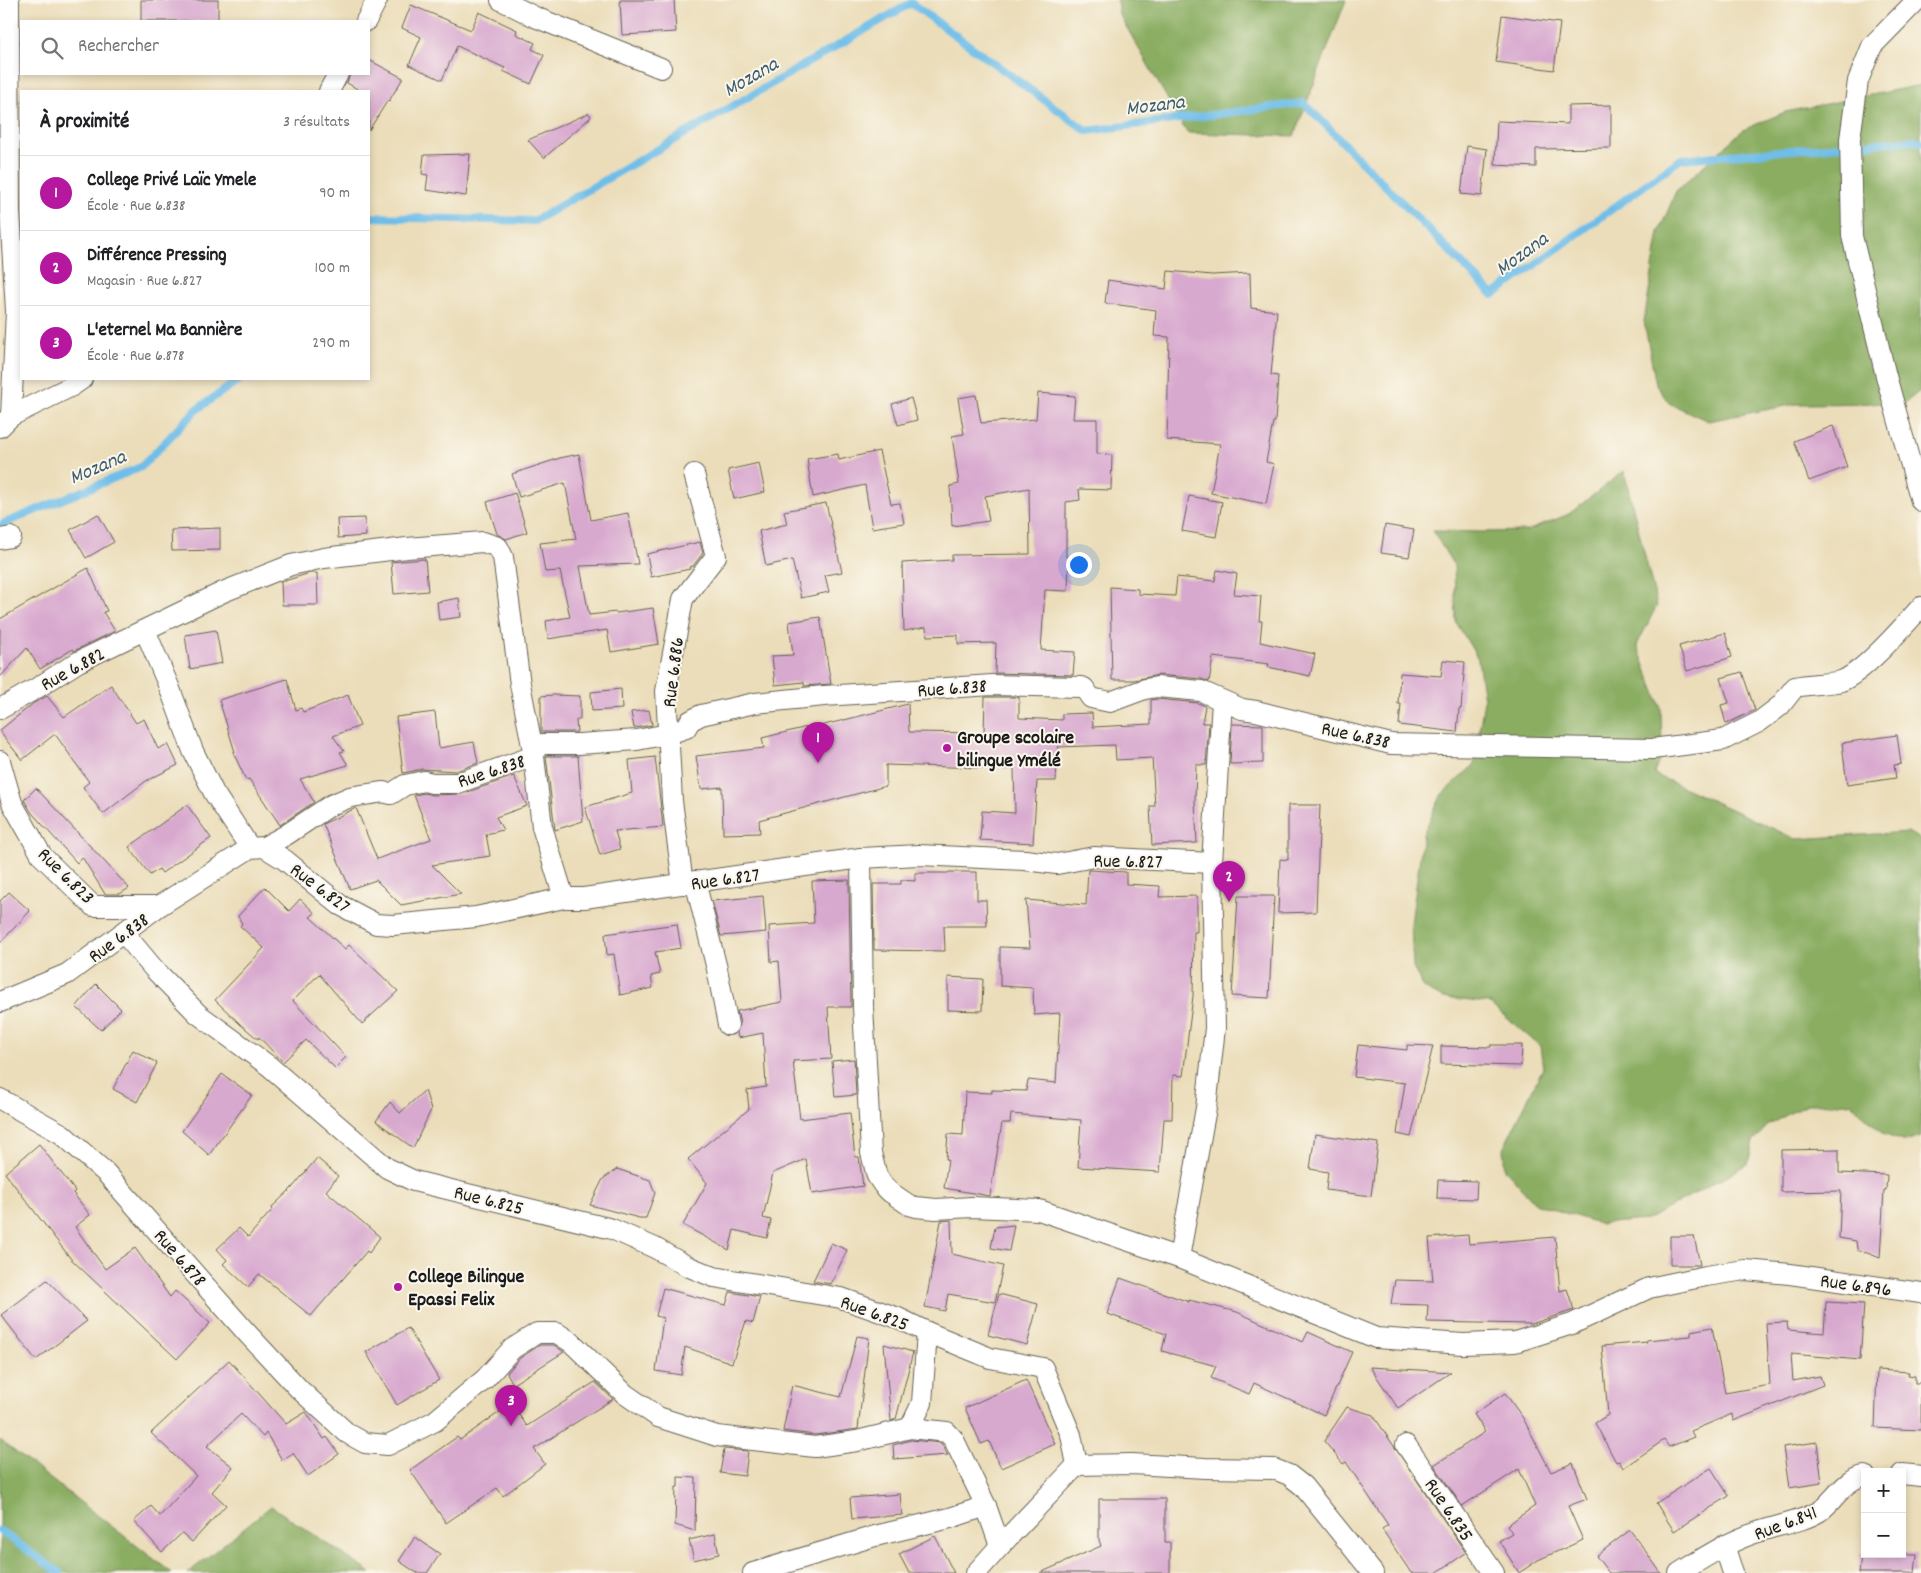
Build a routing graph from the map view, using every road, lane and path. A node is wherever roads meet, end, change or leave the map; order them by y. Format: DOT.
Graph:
graph roads {
  1 [pos="9,0"];
  2 [pos="377,0"];
  3 [pos="501,0"];
  4 [pos="1917,0"];
  5 [pos="367,20"];
  6 [pos="661,68"];
  7 [pos="337,75"];
  8 [pos="330,90"];
  9 [pos="81,380"];
  10 [pos="5,421"];
  11 [pos="694,474"];
  12 [pos="1921,501"];
  13 [pos="1921,607"];
  14 [pos="145,630"];
  15 [pos="1222,701"];
  16 [pos="0,709"];
  17 [pos="668,734"];
  18 [pos="534,756"];
  19 [pos="0,761"];
  20 [pos="257,848"];
  21 [pos="861,858"];
  22 [pos="1212,863"];
  23 [pos="689,883"];
  24 [pos="564,898"];
  25 [pos="159,906"];
  26 [pos="123,932"];
  27 [pos="0,1002"];
  28 [pos="728,1025"];
  29 [pos="0,1099"];
  30 [pos="1179,1258"];
  31 [pos="1921,1293"];
  32 [pos="927,1332"];
  33 [pos="910,1428"];
  34 [pos="1406,1444"];
  35 [pos="1076,1466"];
  36 [pos="1906,1474"];
  37 [pos="1861,1476"];
  38 [pos="1921,1476"];
  39 [pos="986,1506"];
  40 [pos="1724,1545"];
  41 [pos="1000,1546"];
  42 [pos="753,1573"];
  43 [pos="976,1573"];
  44 [pos="1373,1573"];
  45 [pos="1494,1573"];
  46 [pos="1679,1573"];
  47 [pos="1733,1573"];
  1 -- 10 [label="street"];
  2 -- 5 [label="street"];
  3 -- 6 [label="street"];
  4 -- 12 [label="street"];
  7 -- 8 [label="street"];
  9 -- 10 [label="street"];
  11 -- 17 [label="street, Rue 6.886"];
  13 -- 15 [label="street, Rue 6.838"];
  14 -- 16 [label="street, Rue 6.882"];
  14 -- 18 [label="street, Rue 6.882"];
  14 -- 20 [label="street"];
  15 -- 17 [label="street, Rue 6.838"];
  15 -- 22 [label="street"];
  17 -- 18 [label="street, Rue 6.838"];
  17 -- 23 [label="street, Rue 6.886"];
  18 -- 20 [label="street, Rue 6.838"];
  18 -- 24 [label="street, Rue 6.882"];
  19 -- 25 [label="street, Rue 6.823"];
  20 -- 24 [label="street, Rue 6.827"];
  20 -- 25 [label="street, Rue 6.838"];
  21 -- 22 [label="street, Rue 6.827"];
  21 -- 23 [label="street, Rue 6.827"];
  21 -- 30 [label="street, Rue 6.896"];
  22 -- 30 [label="street"];
  23 -- 24 [label="street, Rue 6.827"];
  23 -- 28 [label="street, Rue 6.886"];
  25 -- 26 [label="street, Rue 6.838"];
  26 -- 27 [label="street, Rue 6.838"];
  26 -- 32 [label="street, Rue 6.825"];
  29 -- 33 [label="street, Rue 6.878"];
  30 -- 31 [label="street, Rue 6.896"];
  32 -- 33 [label="street"];
  32 -- 35 [label="street, Rue 6.825"];
  33 -- 39 [label="street"];
  34 -- 45 [label="street, Rue 6.835"];
  35 -- 41 [label="street"];
  35 -- 44 [label="street"];
  36 -- 38 [label="street"];
  37 -- 40 [label="street, Rue 6.841"];
  39 -- 41 [label="street"];
  39 -- 42 [label="street"];
  40 -- 46 [label="street, Rue 6.841"];
  40 -- 47 [label="street"];
  41 -- 43 [label="street"];
}
